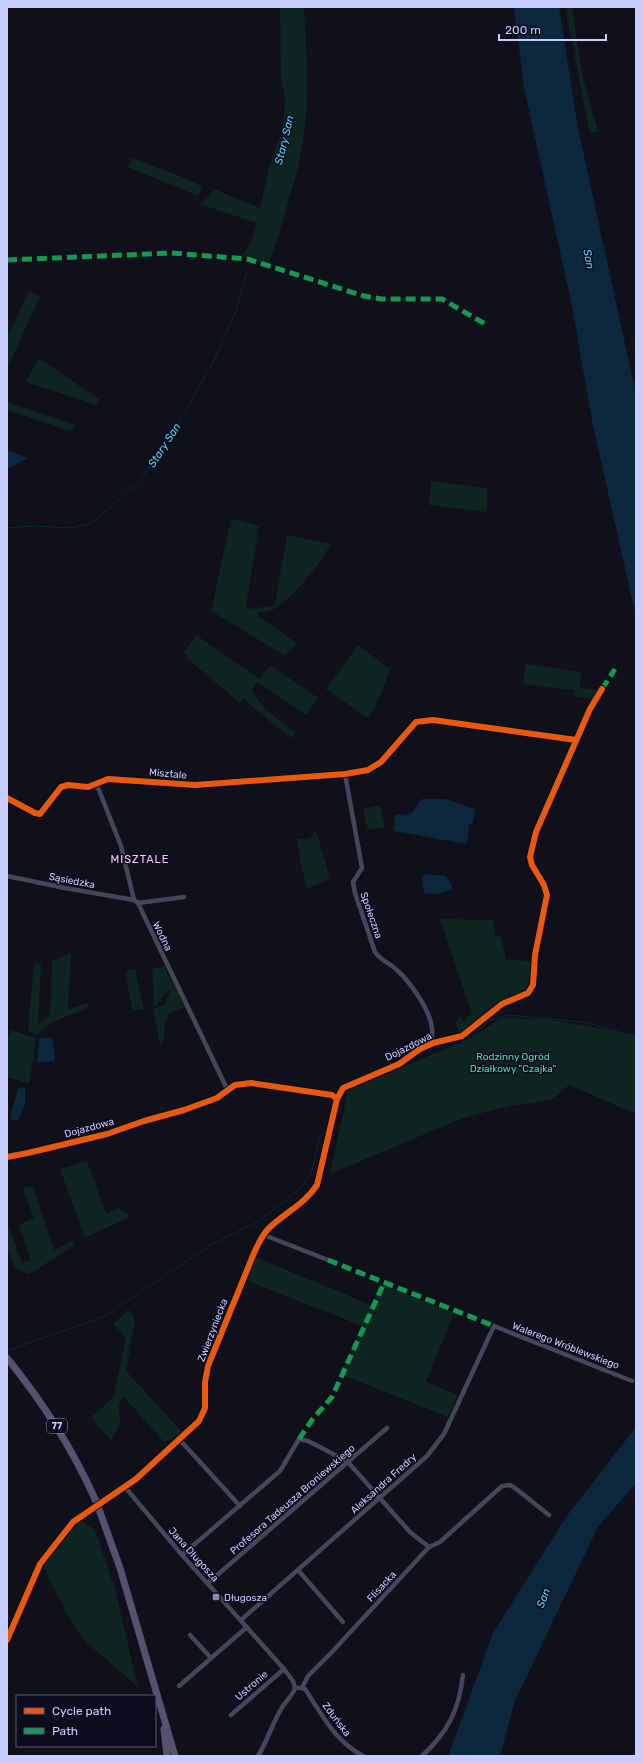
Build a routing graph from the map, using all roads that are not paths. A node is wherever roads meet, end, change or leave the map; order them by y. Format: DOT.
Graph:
graph roads {
  1 [pos="602,689"];
  2 [pos="576,740"];
  3 [pos="345,774"];
  4 [pos="95,785"];
  5 [pos="7,798"];
  6 [pos="7,876"];
  7 [pos="184,897"];
  8 [pos="136,901"];
  9 [pos="430,1044"];
  10 [pos="343,1088"];
  11 [pos="228,1091"];
  12 [pos="332,1095"];
  13 [pos="337,1099"];
  14 [pos="7,1156"];
  15 [pos="264,1235"];
  16 [pos="328,1260"];
  17 [pos="494,1326"];
  18 [pos="8,1359"];
  19 [pos="632,1380"];
  20 [pos="387,1428"];
  21 [pos="180,1440"];
  22 [pos="347,1461"];
  23 [pos="125,1487"];
  24 [pos="380,1498"];
  25 [pos="240,1506"];
  26 [pos="549,1515"];
  27 [pos="429,1547"];
  28 [pos="182,1555"];
  29 [pos="298,1570"];
  30 [pos="208,1583"];
  31 [pos="241,1620"];
  32 [pos="343,1622"];
  33 [pos="247,1627"];
  34 [pos="8,1634"];
  35 [pos="190,1635"];
  36 [pos="7,1640"];
  37 [pos="211,1658"];
  38 [pos="284,1669"];
  39 [pos="463,1675"];
  40 [pos="179,1686"];
  41 [pos="295,1688"];
  42 [pos="302,1688"];
  43 [pos="157,1693"];
  44 [pos="231,1715"];
  45 [pos="167,1756"];
  46 [pos="175,1756"];
  47 [pos="258,1756"];
  48 [pos="363,1756"];
  49 [pos="422,1756"];
  1 -- 2 [label="street, Dojazdowa"];
  2 -- 3 [label="street, Misztale"];
  2 -- 9 [label="street, Dojazdowa"];
  3 -- 4 [label="street, Misztale"];
  3 -- 9 [label="street, Społeczna"];
  4 -- 5 [label="street, Misztale"];
  4 -- 8 [label="street, Wodna"];
  6 -- 8 [label="street, Sąsiedzka"];
  7 -- 8 [label="street, Sąsiedzka"];
  8 -- 11 [label="street, Wodna"];
  9 -- 10 [label="street, Dojazdowa"];
  10 -- 12 [label="street, Dojazdowa"];
  10 -- 13 [label="street"];
  11 -- 12 [label="street, Dojazdowa"];
  11 -- 14 [label="street, Dojazdowa"];
  12 -- 13 [label="street"];
  13 -- 15 [label="street, Zwierzyniecka"];
  15 -- 16 [label="street"];
  15 -- 21 [label="street, Zwierzyniecka"];
  17 -- 19 [label="street, Walerego Wróblewskiego"];
  17 -- 24 [label="street, Aleksandra Fredry"];
  18 -- 43 [label="main road, 77, bridge"];
  20 -- 22 [label="street, Profesora Tadeusza Broniewskiego"];
  21 -- 23 [label="street, Zwierzyniecka"];
  21 -- 25 [label="street"];
  22 -- 24 [label="street"];
  22 -- 25 [label="street"];
  22 -- 30 [label="street, Profesora Tadeusza Broniewskiego"];
  23 -- 28 [label="street, Jana Długosza"];
  23 -- 34 [label="street, Zwierzyniecka"];
  24 -- 27 [label="street"];
  24 -- 29 [label="street, Aleksandra Fredry"];
  25 -- 28 [label="street"];
  26 -- 27 [label="street, Flisacka"];
  27 -- 42 [label="street, Flisacka"];
  28 -- 30 [label="street, Jana Długosza"];
  29 -- 31 [label="street, Aleksandra Fredry"];
  29 -- 32 [label="street"];
  30 -- 31 [label="street, Jana Długosza"];
  31 -- 33 [label="street, Jana Długosza"];
  33 -- 37 [label="street"];
  33 -- 38 [label="street, Jana Długosza"];
  34 -- 36 [label="street, Zwierzyniecka"];
  35 -- 37 [label="street"];
  37 -- 40 [label="street"];
  38 -- 41 [label="street, Jana Długosza"];
  38 -- 44 [label="street, Ustronie"];
  39 -- 49 [label="street"];
  41 -- 42 [label="street"];
  41 -- 47 [label="street"];
  42 -- 48 [label="street, Zduńska"];
  43 -- 45 [label="main road"];
  43 -- 46 [label="main road, 77"];
}
